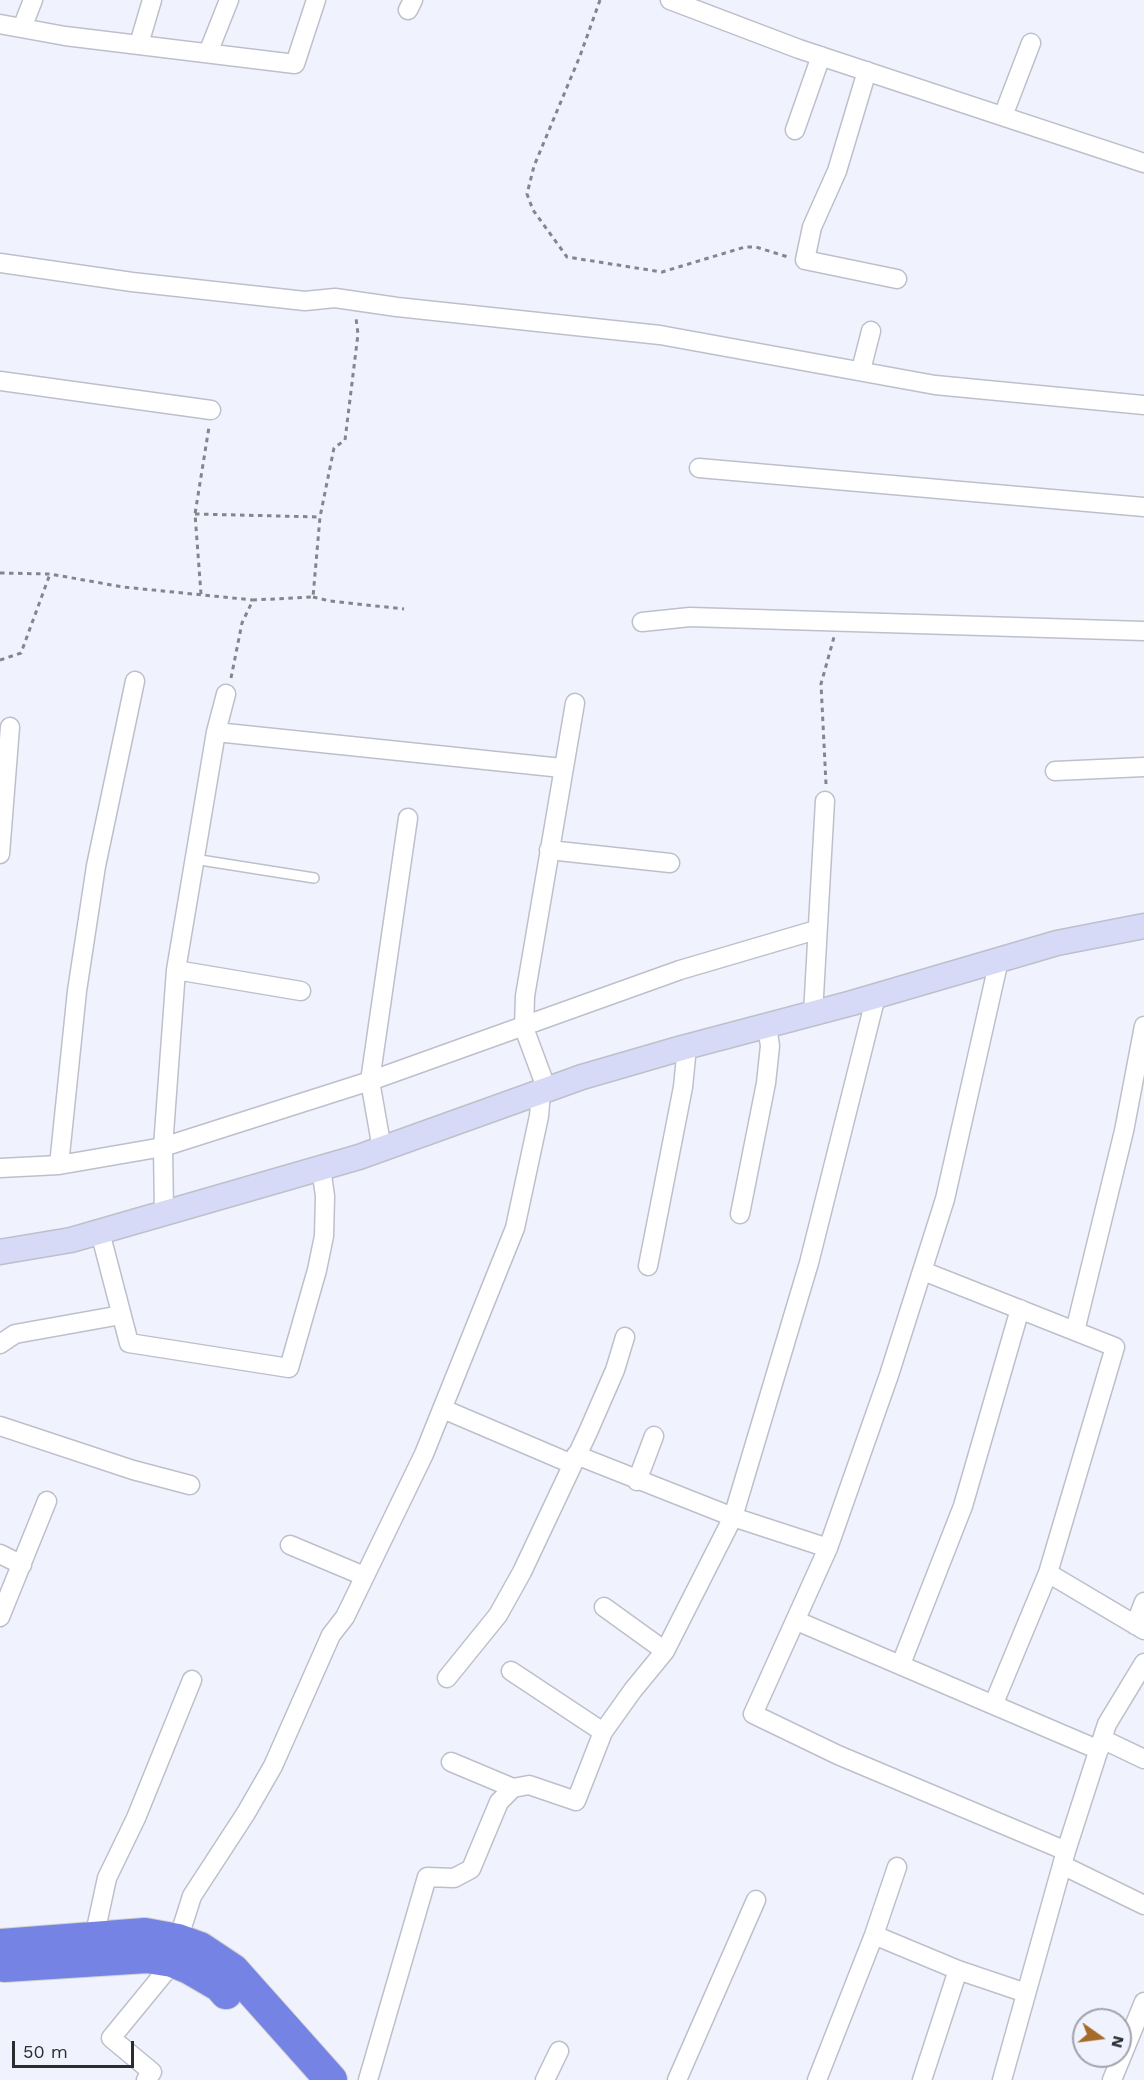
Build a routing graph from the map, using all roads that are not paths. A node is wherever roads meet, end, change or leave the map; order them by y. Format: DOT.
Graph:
graph roads {
  1 [pos="33,0"];
  2 [pos="152,0"];
  3 [pos="229,0"];
  4 [pos="316,0"];
  5 [pos="670,0"];
  6 [pos="0,24"];
  7 [pos="22,28"];
  8 [pos="1031,43"];
  9 [pos="139,44"];
  10 [pos="208,53"];
  11 [pos="821,56"];
  12 [pos="867,71"];
  13 [pos="1003,116"];
  14 [pos="795,130"];
  15 [pos="1144,163"];
  16 [pos="0,262"];
  17 [pos="897,279"];
  18 [pos="871,331"];
  19 [pos="861,370"];
  20 [pos="0,381"];
  21 [pos="1144,405"];
  22 [pos="211,410"];
  23 [pos="699,468"];
  24 [pos="1144,507"];
  25 [pos="642,622"];
  26 [pos="1144,631"];
  27 [pos="135,681"];
  28 [pos="226,694"];
  29 [pos="575,703"];
  30 [pos="10,727"];
  31 [pos="216,732"];
  32 [pos="1144,767"];
  33 [pos="562,768"];
  34 [pos="1055,771"];
  35 [pos="825,801"];
  36 [pos="408,818"];
  37 [pos="549,850"];
  38 [pos="0,854"];
  39 [pos="194,859"];
  40 [pos="670,863"];
  41 [pos="314,878"];
  42 [pos="1144,926"];
  43 [pos="816,930"];
  44 [pos="999,960"];
  45 [pos="176,970"];
  46 [pos="301,991"];
  47 [pos="876,996"];
  48 [pos="813,1014"];
  49 [pos="766,1026"];
  50 [pos="1144,1026"];
  51 [pos="524,1028"];
  52 [pos="687,1047"];
  53 [pos="370,1082"];
  54 [pos="544,1091"];
  55 [pos="163,1147"];
  56 [pos="382,1149"];
  57 [pos="59,1165"];
  58 [pos="0,1167"];
  59 [pos="321,1168"];
  60 [pos="164,1213"];
  61 [pos="740,1214"];
  62 [pos="100,1232"];
  63 [pos="0,1252"];
  64 [pos="648,1266"];
  65 [pos="922,1271"];
  66 [pos="1020,1310"];
  67 [pos="121,1315"];
  68 [pos="1075,1331"];
  69 [pos="625,1337"];
  70 [pos="0,1344"];
  71 [pos="443,1409"];
  72 [pos="0,1426"];
  73 [pos="654,1436"];
  74 [pos="574,1460"];
  75 [pos="637,1481"];
  76 [pos="190,1485"];
  77 [pos="47,1501"];
  78 [pos="733,1517"];
  79 [pos="290,1545"];
  80 [pos="828,1548"];
  81 [pos="0,1554"];
  82 [pos="22,1566"];
  83 [pos="1048,1573"];
  84 [pos="364,1576"];
  85 [pos="1144,1602"];
  86 [pos="604,1607"];
  87 [pos="0,1617"];
  88 [pos="797,1621"];
  89 [pos="1140,1627"];
  90 [pos="665,1651"];
  91 [pos="1144,1663"];
  92 [pos="901,1664"];
  93 [pos="512,1671"];
  94 [pos="447,1678"];
  95 [pos="192,1680"];
  96 [pos="1139,1682"];
  97 [pos="994,1703"];
  98 [pos="603,1732"];
  99 [pos="1100,1744"];
  100 [pos="1144,1759"];
  101 [pos="452,1762"];
  102 [pos="513,1788"];
  103 [pos="1064,1858"];
  104 [pos="897,1867"];
  105 [pos="756,1900"];
  106 [pos="1144,1905"];
  107 [pos="874,1935"];
  108 [pos="94,1938"];
  109 [pos="0,1945"];
  110 [pos="178,1952"];
  111 [pos="0,1967"];
  112 [pos="958,1970"];
  113 [pos="1026,1993"];
  114 [pos="1144,2002"];
  115 [pos="559,2051"];
  116 [pos="146,2080"];
  117 [pos="306,2080"];
  118 [pos="331,2080"];
  119 [pos="368,2080"];
  120 [pos="545,2080"];
  121 [pos="677,2080"];
  122 [pos="817,2080"];
  123 [pos="922,2080"];
  124 [pos="1002,2080"];
  125 [pos="1112,2080"];
  1 -- 7 [label="street"];
  2 -- 9 [label="street"];
  3 -- 10 [label="street"];
  4 -- 10 [label="street"];
  5 -- 11 [label="street"];
  6 -- 7 [label="street"];
  7 -- 9 [label="street"];
  8 -- 13 [label="street"];
  9 -- 10 [label="street"];
  11 -- 12 [label="street"];
  11 -- 14 [label="street"];
  12 -- 13 [label="street"];
  12 -- 17 [label="street"];
  13 -- 15 [label="street"];
  16 -- 19 [label="street"];
  18 -- 19 [label="street"];
  19 -- 21 [label="street"];
  20 -- 22 [label="street"];
  23 -- 24 [label="street"];
  25 -- 26 [label="street"];
  27 -- 57 [label="street"];
  28 -- 31 [label="street"];
  29 -- 33 [label="street"];
  30 -- 38 [label="street"];
  31 -- 33 [label="street"];
  31 -- 39 [label="street"];
  32 -- 34 [label="street"];
  33 -- 37 [label="street"];
  35 -- 43 [label="street"];
  36 -- 53 [label="street"];
  37 -- 40 [label="street"];
  37 -- 51 [label="street"];
  39 -- 41 [label="lane"];
  39 -- 45 [label="street"];
  42 -- 44 [label="street"];
  43 -- 48 [label="street"];
  43 -- 51 [label="street"];
  44 -- 47 [label="street"];
  44 -- 65 [label="street"];
  45 -- 46 [label="street"];
  45 -- 55 [label="street"];
  47 -- 48 [label="street"];
  47 -- 78 [label="street"];
  48 -- 49 [label="street"];
  49 -- 52 [label="street"];
  49 -- 61 [label="street"];
  50 -- 68 [label="street"];
  51 -- 53 [label="street"];
  51 -- 54 [label="street"];
  52 -- 54 [label="street"];
  52 -- 64 [label="street"];
  53 -- 55 [label="street"];
  53 -- 56 [label="street"];
  54 -- 56 [label="street"];
  54 -- 71 [label="street"];
  55 -- 57 [label="street"];
  55 -- 60 [label="street"];
  56 -- 59 [label="street"];
  57 -- 58 [label="street"];
  59 -- 60 [label="street"];
  59 -- 67 [label="street"];
  60 -- 62 [label="street"];
  62 -- 63 [label="street"];
  62 -- 67 [label="street"];
  65 -- 66 [label="street"];
  65 -- 80 [label="street"];
  66 -- 68 [label="street"];
  66 -- 92 [label="street"];
  67 -- 70 [label="street"];
  68 -- 83 [label="street"];
  69 -- 74 [label="street"];
  71 -- 74 [label="street"];
  71 -- 84 [label="street"];
  72 -- 76 [label="street"];
  73 -- 75 [label="street"];
  74 -- 75 [label="street"];
  74 -- 94 [label="street"];
  75 -- 78 [label="street"];
  77 -- 82 [label="street"];
  78 -- 80 [label="street"];
  78 -- 90 [label="street"];
  79 -- 84 [label="street"];
  80 -- 88 [label="street"];
  81 -- 82 [label="street"];
  82 -- 87 [label="street"];
  83 -- 89 [label="street"];
  83 -- 97 [label="street"];
  84 -- 110 [label="street"];
  85 -- 89 [label="street"];
  86 -- 90 [label="street"];
  88 -- 92 [label="street"];
  88 -- 103 [label="street"];
  90 -- 98 [label="street"];
  91 -- 96 [label="street"];
  92 -- 97 [label="street"];
  93 -- 98 [label="street"];
  95 -- 108 [label="street"];
  96 -- 99 [label="street"];
  97 -- 99 [label="street"];
  98 -- 102 [label="street"];
  99 -- 100 [label="street"];
  99 -- 103 [label="street"];
  101 -- 102 [label="street"];
  102 -- 119 [label="street"];
  103 -- 106 [label="street"];
  103 -- 113 [label="street"];
  104 -- 107 [label="street"];
  105 -- 121 [label="street"];
  107 -- 112 [label="street"];
  107 -- 122 [label="street"];
  108 -- 109 [label="highway"];
  108 -- 110 [label="highway"];
  110 -- 111 [label="highway"];
  110 -- 116 [label="street"];
  110 -- 117 [label="highway"];
  110 -- 118 [label="highway"];
  112 -- 113 [label="street"];
  112 -- 123 [label="street"];
  113 -- 124 [label="street"];
  114 -- 125 [label="street"];
  115 -- 120 [label="street"];
}
